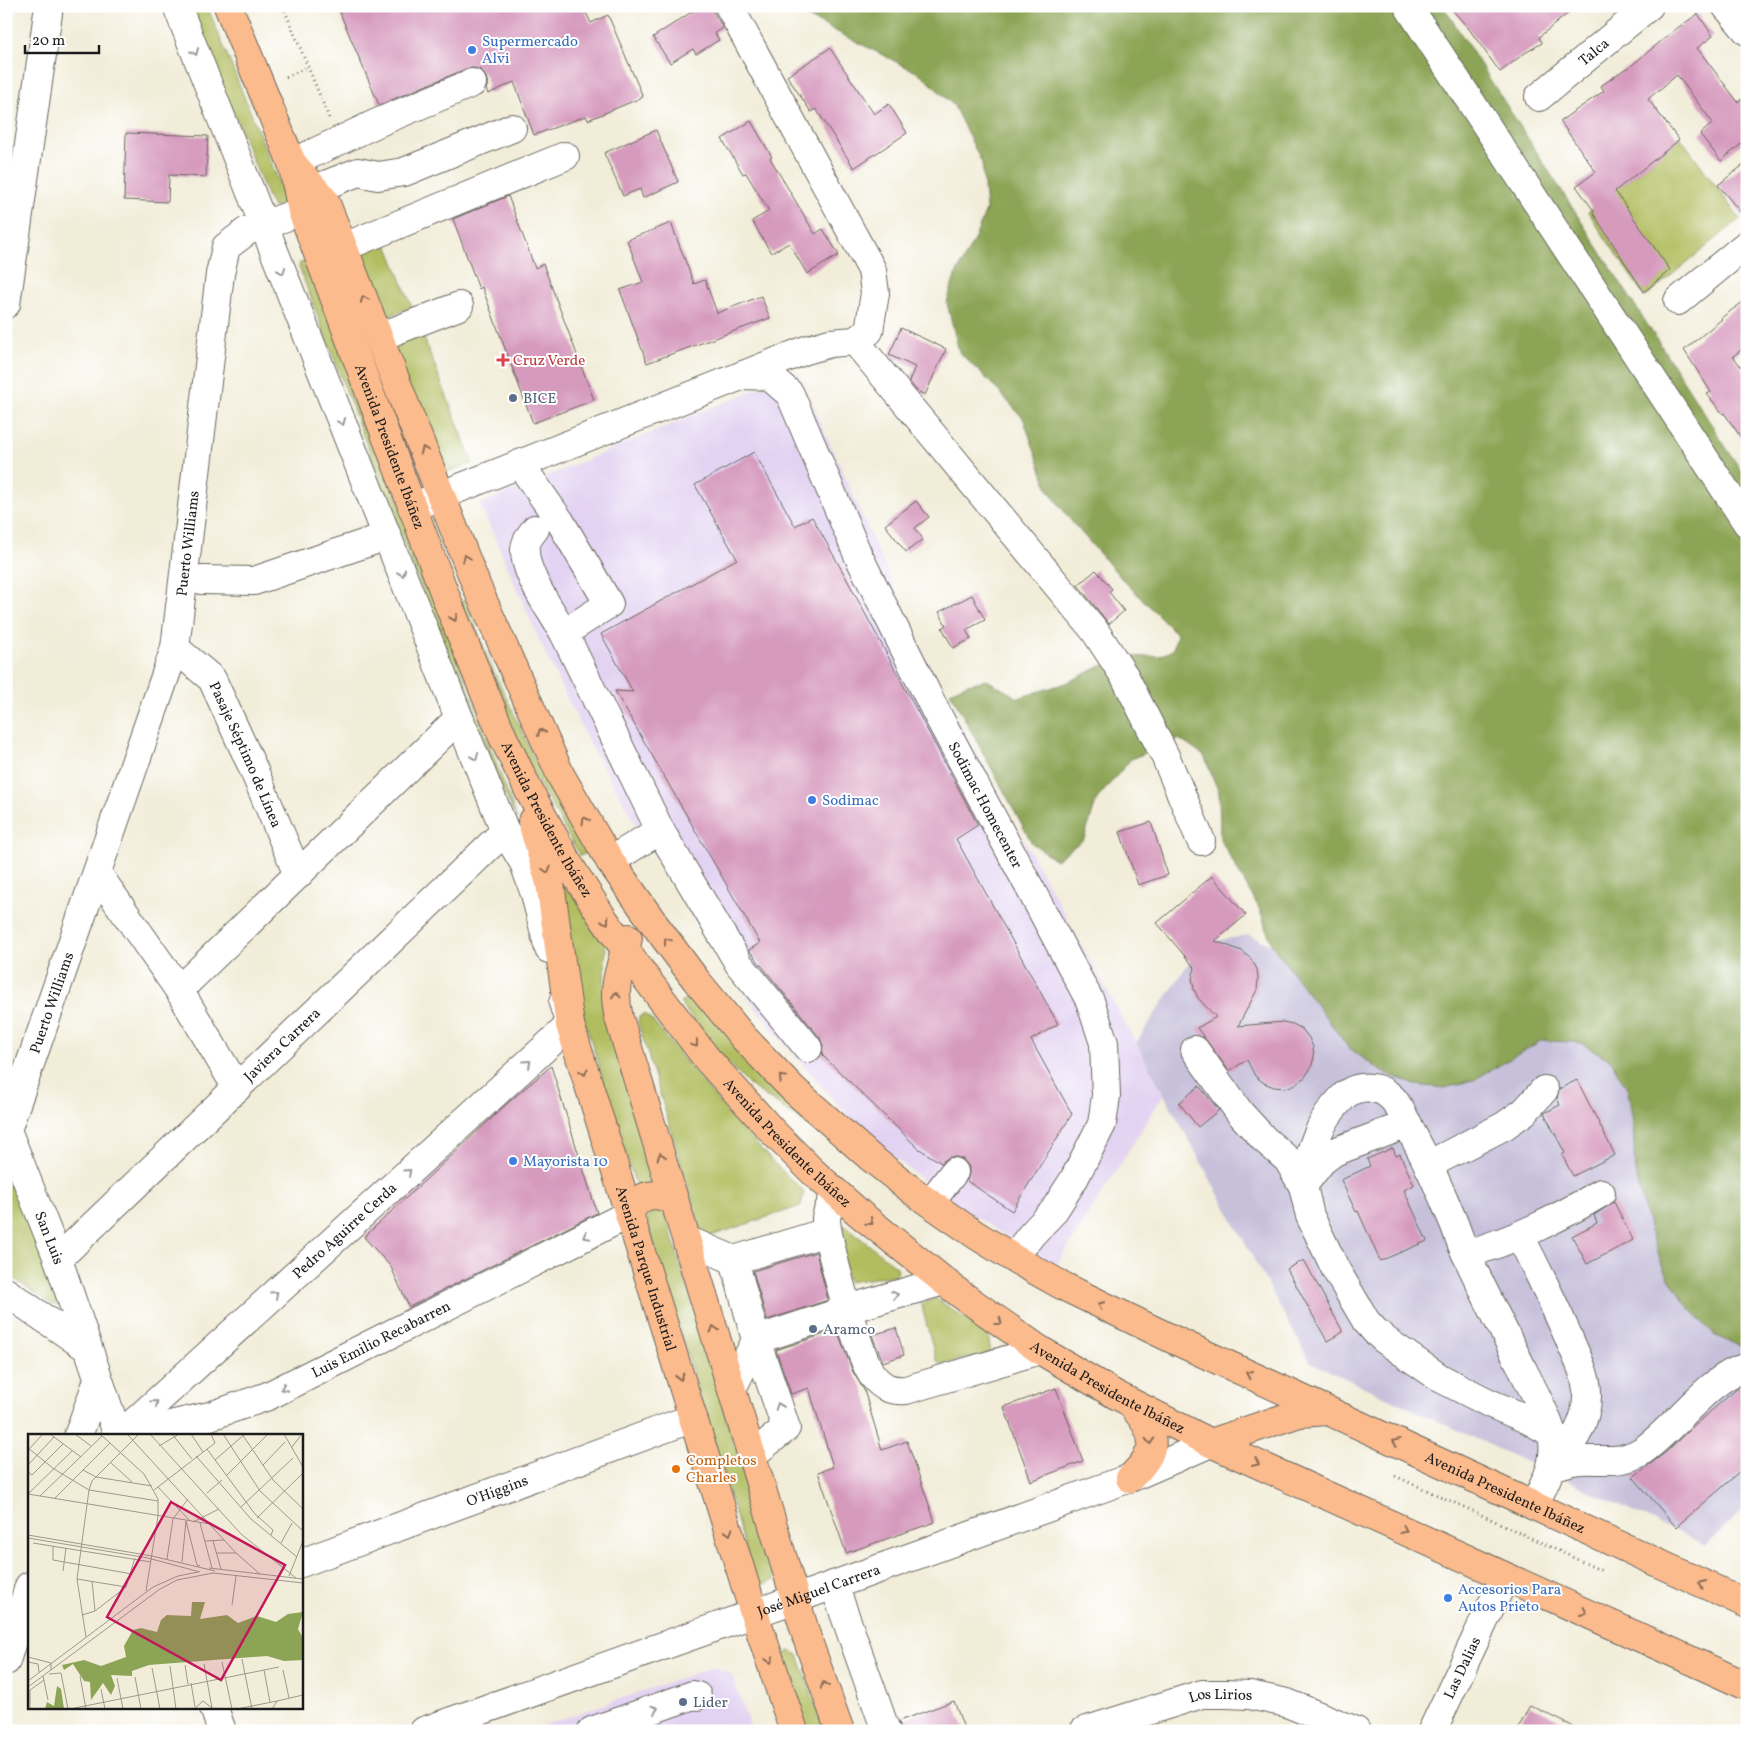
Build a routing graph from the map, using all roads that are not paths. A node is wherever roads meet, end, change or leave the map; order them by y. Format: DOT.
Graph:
graph roads {
  1 [pos="49,6"];
  2 [pos="176,6"];
  3 [pos="228,6"];
  4 [pos="729,6"];
  5 [pos="1408,6"];
  6 [pos="1649,6"];
  7 [pos="1726,6"];
  8 [pos="1747,31"];
  9 [pos="472,83"];
  10 [pos="1540,97"];
  11 [pos="512,128"];
  12 [pos="566,156"];
  13 [pos="292,163"];
  14 [pos="308,200"];
  15 [pos="264,226"];
  16 [pos="1747,244"];
  17 [pos="344,247"];
  18 [pos="1678,301"];
  19 [pos="6,304"];
  20 [pos="459,306"];
  21 [pos="379,337"];
  22 [pos="855,341"];
  23 [pos="743,375"];
  24 [pos="520,464"];
  25 [pos="442,496"];
  26 [pos="412,507"];
  27 [pos="1747,523"];
  28 [pos="535,529"];
  29 [pos="387,536"];
  30 [pos="202,580"];
  31 [pos="564,633"];
  32 [pos="175,648"];
  33 [pos="459,718"];
  34 [pos="520,772"];
  35 [pos="660,830"];
  36 [pos="505,831"];
  37 [pos="1201,841"];
  38 [pos="610,861"];
  39 [pos="97,873"];
  40 [pos="298,874"];
  41 [pos="630,890"];
  42 [pos="625,950"];
  43 [pos="179,990"];
  44 [pos="570,1025"];
  45 [pos="808,1048"];
  46 [pos="1194,1050"];
  47 [pos="237,1088"];
  48 [pos="1544,1090"];
  49 [pos="1408,1124"];
  50 [pos="7,1132"];
  51 [pos="1428,1165"];
  52 [pos="954,1172"];
  53 [pos="1303,1186"];
  54 [pos="836,1193"];
  55 [pos="1601,1193"];
  56 [pos="675,1203"];
  57 [pos="930,1203"];
  58 [pos="629,1214"];
  59 [pos="827,1232"];
  60 [pos="1520,1236"];
  61 [pos="687,1240"];
  62 [pos="1466,1254"];
  63 [pos="1013,1258"];
  64 [pos="58,1259"];
  65 [pos="734,1260"];
  66 [pos="943,1281"];
  67 [pos="6,1292"];
  68 [pos="849,1309"];
  69 [pos="756,1340"];
  70 [pos="87,1348"];
  71 [pos="1040,1350"];
  72 [pos="1747,1367"];
  73 [pos="98,1380"];
  74 [pos="732,1389"];
  75 [pos="1130,1402"];
  76 [pos="1330,1411"];
  77 [pos="694,1418"];
  78 [pos="1552,1433"];
  79 [pos="79,1434"];
  80 [pos="118,1434"];
  81 [pos="121,1434"];
  82 [pos="128,1434"];
  83 [pos="1211,1443"];
  84 [pos="752,1455"];
  85 [pos="1552,1467"];
  86 [pos="1130,1478"];
  87 [pos="1534,1506"];
  88 [pos="302,1563"];
  89 [pos="1505,1576"];
  90 [pos="834,1585"];
  91 [pos="22,1594"];
  92 [pos="796,1599"];
  93 [pos="1747,1604"];
  94 [pos="754,1613"];
  95 [pos="6,1661"];
  96 [pos="1747,1686"];
  97 [pos="697,1696"];
  98 [pos="1287,1703"];
  99 [pos="215,1710"];
  100 [pos="1088,1730"];
  101 [pos="222,1731"];
  102 [pos="424,1731"];
  103 [pos="592,1731"];
  104 [pos="794,1731"];
  105 [pos="840,1731"];
  106 [pos="886,1731"];
  107 [pos="1297,1731"];
  108 [pos="1356,1731"];
  109 [pos="1432,1731"];
  1 -- 19 [label="street"];
  2 -- 15 [label="street, one-way"];
  3 -- 13 [label="main road, Avenida Presidente Ibáñez"];
  4 -- 22 [label="street"];
  5 -- 27 [label="street"];
  6 -- 10 [label="street, Talca"];
  7 -- 8 [label="street"];
  9 -- 13 [label="street"];
  11 -- 14 [label="street, Puerto Williams"];
  12 -- 17 [label="street"];
  13 -- 14 [label="main road, Avenida Presidente Ibáñez"];
  14 -- 15 [label="street, Puerto Williams"];
  14 -- 17 [label="main road, Avenida Presidente Ibáñez"];
  14 -- 26 [label="main road, Avenida Presidente Ibáñez"];
  15 -- 29 [label="street, one-way"];
  15 -- 32 [label="street, Puerto Williams"];
  16 -- 18 [label="street"];
  21 -- 17 [label="main road, Avenida Presidente Ibáñez, one-way"];
  20 -- 21 [label="street"];
  25 -- 21 [label="main road, Avenida Presidente Ibáñez, one-way"];
  22 -- 23 [label="street"];
  22 -- 37 [label="street"];
  23 -- 24 [label="street"];
  23 -- 63 [label="street, Sodimac Homecenter"];
  24 -- 25 [label="street"];
  24 -- 31 [label="street"];
  25 -- 26 [label="street"];
  38 -- 25 [label="main road, Avenida Presidente Ibáñez, one-way"];
  26 -- 34 [label="main road, Avenida Presidente Ibáñez, one-way"];
  28 -- 31 [label="street"];
  29 -- 30 [label="street"];
  29 -- 33 [label="street, one-way"];
  31 -- 35 [label="street"];
  32 -- 39 [label="street, Puerto Williams"];
  32 -- 40 [label="street, Pasaje Séptimo de Línea"];
  33 -- 36 [label="street, one-way"];
  33 -- 40 [label="street"];
  34 -- 42 [label="main road, Avenida Presidente Ibáñez, one-way"];
  34 -- 44 [label="main road, Avenida Parque Industrial, one-way"];
  35 -- 38 [label="street"];
  35 -- 45 [label="street"];
  36 -- 44 [label="street"];
  36 -- 47 [label="street, Javiera Carrera"];
  38 -- 41 [label="main road, Avenida Presidente Ibáñez"];
  39 -- 43 [label="street"];
  39 -- 50 [label="street, Puerto Williams"];
  40 -- 43 [label="street"];
  41 -- 42 [label="main road"];
  57 -- 41 [label="main road, Avenida Presidente Ibáñez, one-way"];
  42 -- 54 [label="main road, Avenida Presidente Ibáñez, one-way"];
  56 -- 42 [label="main road, one-way"];
  43 -- 47 [label="street"];
  44 -- 58 [label="main road, Avenida Parque Industrial, one-way"];
  81 -- 44 [label="street, Pedro Aguirre Cerda, one-way"];
  46 -- 53 [label="street"];
  47 -- 64 [label="street, Javiera Carrera"];
  48 -- 51 [label="street"];
  49 -- 51 [label="street"];
  49 -- 53 [label="street"];
  49 -- 53 [label="street"];
  50 -- 64 [label="street, San Luis"];
  51 -- 62 [label="street"];
  52 -- 57 [label="street"];
  53 -- 78 [label="street"];
  54 -- 59 [label="street"];
  54 -- 66 [label="main road, Avenida Presidente Ibáñez, one-way"];
  55 -- 60 [label="street"];
  56 -- 58 [label="main road"];
  56 -- 61 [label="main road"];
  57 -- 63 [label="main road, Avenida Presidente Ibáñez"];
  58 -- 77 [label="main road, Avenida Parque Industrial, one-way"];
  58 -- 82 [label="street, Luis Emilio Recabarren, one-way"];
  59 -- 65 [label="street"];
  59 -- 68 [label="street"];
  60 -- 62 [label="street"];
  60 -- 85 [label="street"];
  61 -- 65 [label="street"];
  74 -- 61 [label="main road, one-way"];
  62 -- 78 [label="street"];
  76 -- 63 [label="main road, Avenida Presidente Ibáñez, one-way"];
  64 -- 70 [label="street, San Luis"];
  65 -- 69 [label="street"];
  68 -- 66 [label="street, one-way"];
  66 -- 71 [label="main road, Avenida Presidente Ibáñez, one-way"];
  67 -- 70 [label="street"];
  68 -- 69 [label="street"];
  68 -- 71 [label="street"];
  69 -- 74 [label="street"];
  84 -- 69 [label="street, one-way"];
  70 -- 73 [label="street, San Luis"];
  71 -- 75 [label="main road, Avenida Presidente Ibáñez"];
  72 -- 85 [label="street"];
  73 -- 79 [label="street"];
  73 -- 80 [label="street, San Luis"];
  74 -- 84 [label="main road"];
  75 -- 83 [label="main road, Avenida Presidente Ibáñez"];
  75 -- 86 [label="main road, one-way"];
  76 -- 83 [label="main road"];
  87 -- 76 [label="main road, Avenida Presidente Ibáñez, one-way"];
  77 -- 88 [label="street, O'Higgins"];
  77 -- 94 [label="main road, Avenida Parque Industrial, one-way"];
  78 -- 85 [label="street"];
  83 -- 86 [label="street, José Miguel Carrera"];
  83 -- 89 [label="main road, Avenida Presidente Ibáñez, one-way"];
  84 -- 92 [label="main road"];
  85 -- 87 [label="street"];
  86 -- 90 [label="street, José Miguel Carrera"];
  93 -- 87 [label="main road, Avenida Presidente Ibáñez, one-way"];
  89 -- 96 [label="main road, Avenida Presidente Ibáñez, one-way"];
  89 -- 109 [label="street, Las Dalias"];
  90 -- 92 [label="street, José Miguel Carrera"];
  90 -- 106 [label="street"];
  91 -- 95 [label="street"];
  92 -- 94 [label="street, José Miguel Carrera"];
  105 -- 92 [label="main road, one-way"];
  94 -- 102 [label="street, José Miguel Carrera"];
  94 -- 104 [label="main road, Avenida Parque Industrial, one-way"];
  103 -- 97 [label="street, one-way"];
  98 -- 100 [label="street, Los Lirios"];
  98 -- 107 [label="street"];
  98 -- 108 [label="street, Los Lirios"];
  99 -- 101 [label="street"];
}
